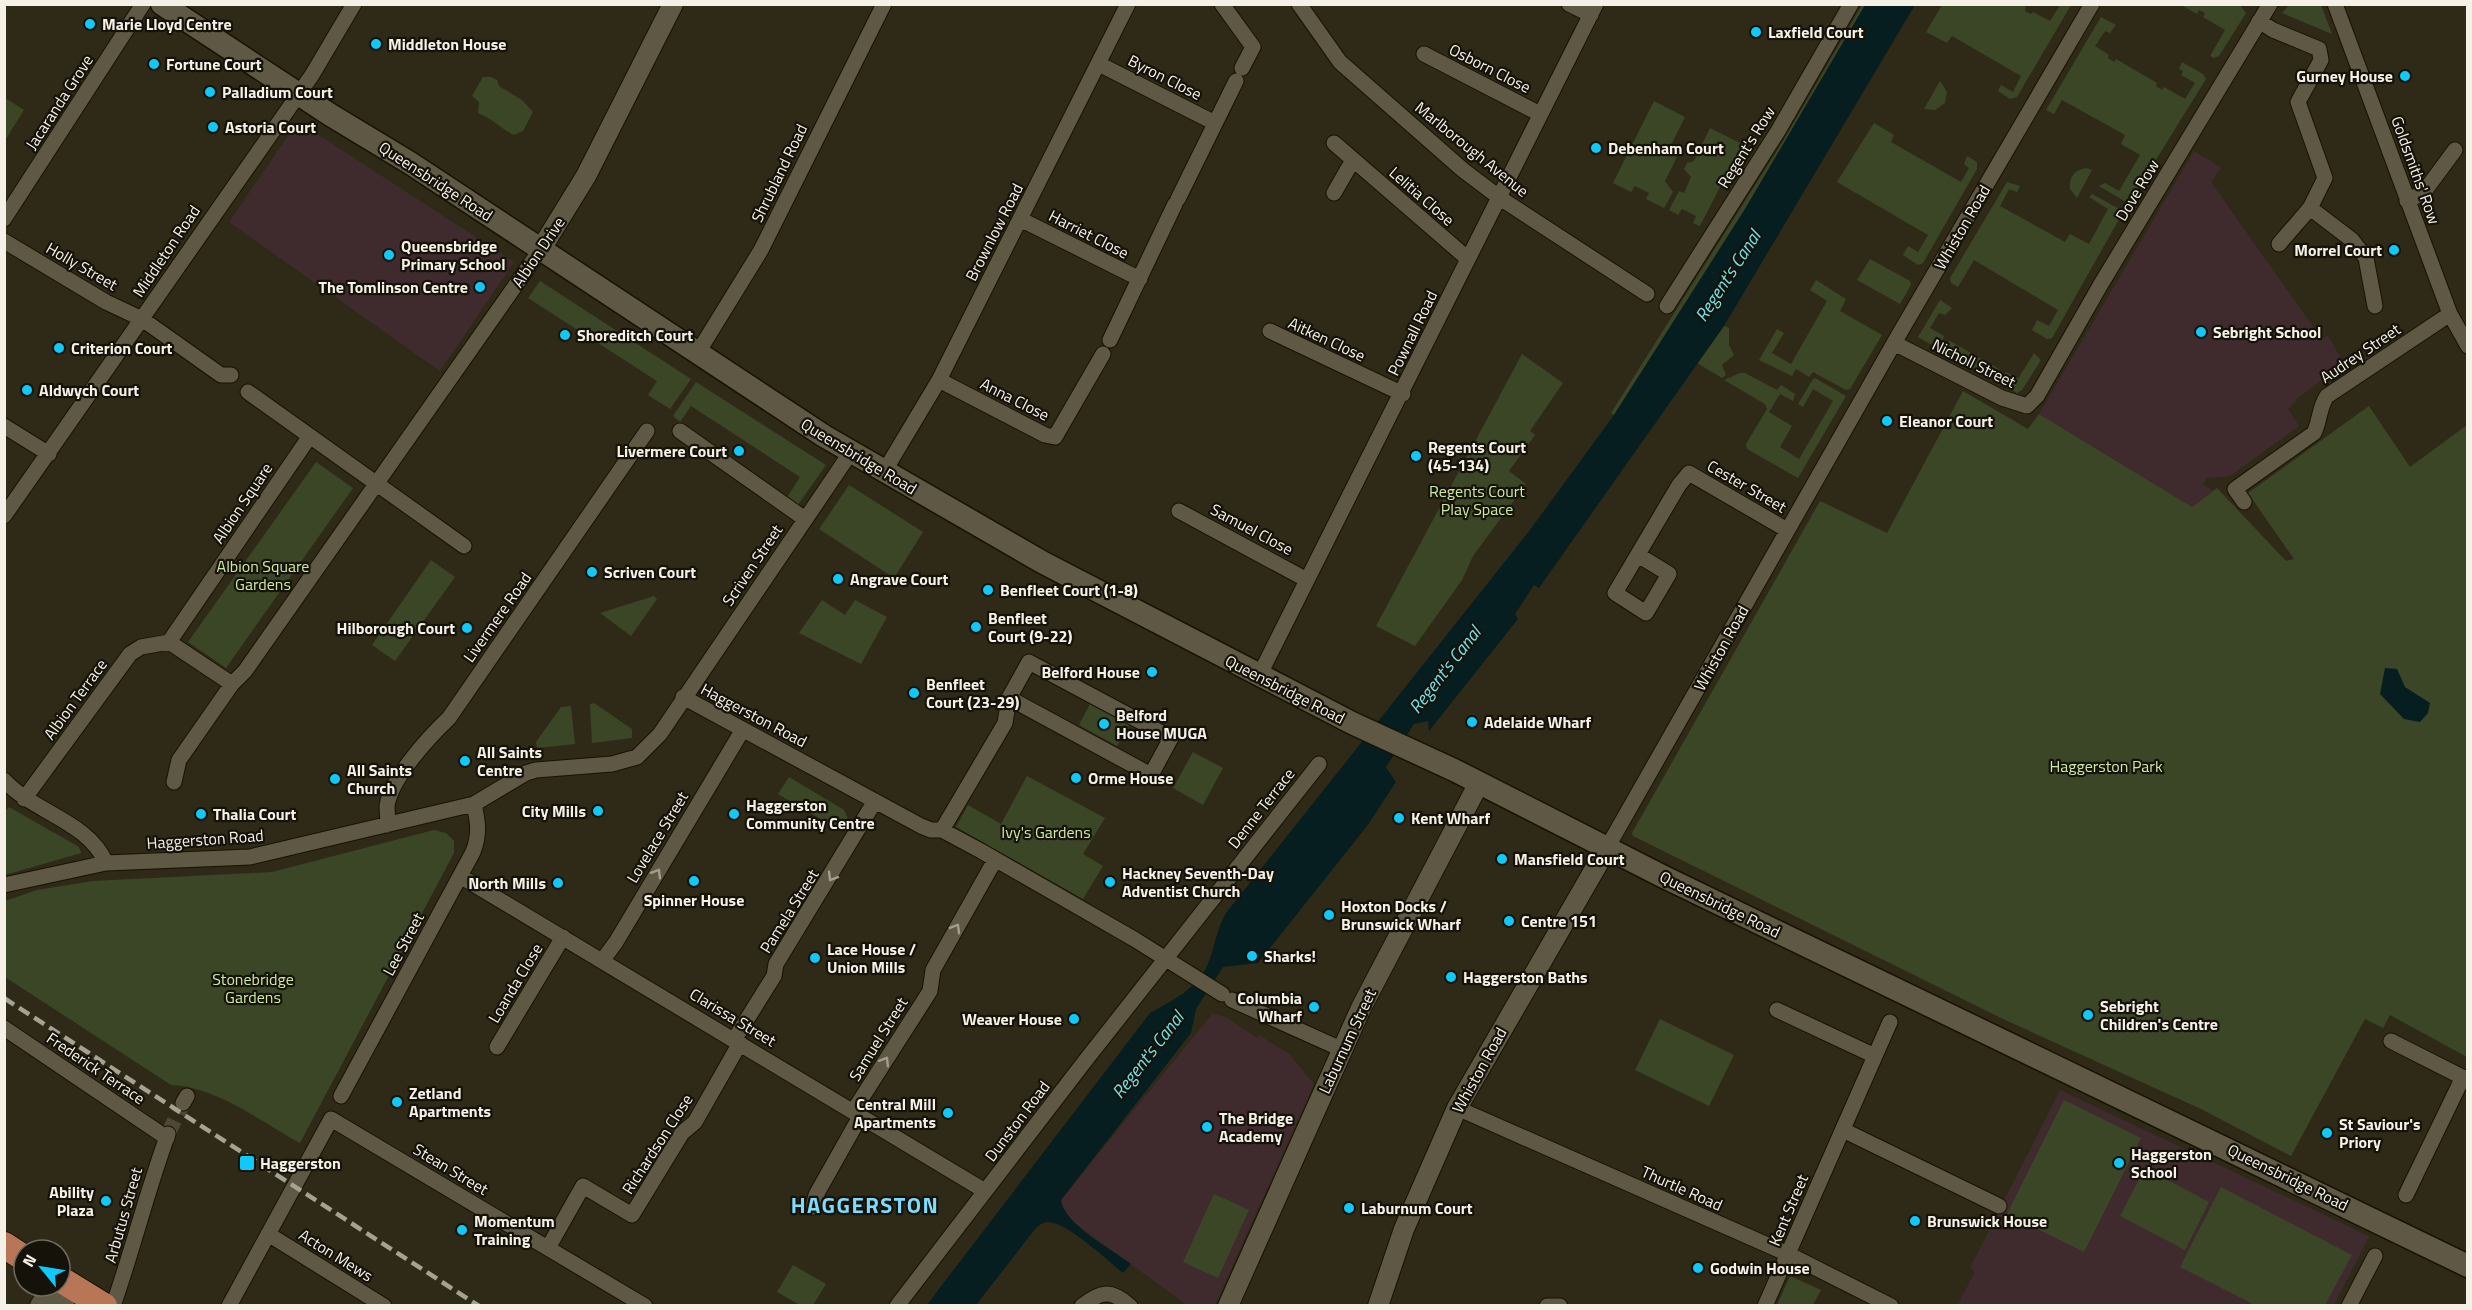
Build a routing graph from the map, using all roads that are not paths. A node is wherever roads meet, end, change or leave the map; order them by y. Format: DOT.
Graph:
graph roads {
  1 [pos="143,4"];
  2 [pos="162,4"];
  3 [pos="354,4"];
  4 [pos="673,4"];
  5 [pos="884,4"];
  6 [pos="1128,4"];
  7 [pos="1222,4"];
  8 [pos="1299,4"];
  9 [pos="1569,4"];
  10 [pos="1851,4"];
  11 [pos="2092,4"];
  12 [pos="2335,4"];
  13 [pos="1593,10"];
  14 [pos="2262,11"];
  15 [pos="1424,54"];
  16 [pos="1099,64"];
  17 [pos="299,94"];
  18 [pos="1540,114"];
  19 [pos="1215,123"];
  20 [pos="1334,143"];
  21 [pos="2455,150"];
  22 [pos="1353,160"];
  23 [pos="1334,193"];
  24 [pos="1500,198"];
  25 [pos="2408,201"];
  26 [pos="2310,208"];
  27 [pos="4,219"];
  28 [pos="1022,220"];
  29 [pos="4,241"];
  30 [pos="2278,243"];
  31 [pos="541,249"];
  32 [pos="1468,259"];
  33 [pos="1140,279"];
  34 [pos="1647,294"];
  35 [pos="1667,306"];
  36 [pos="2375,306"];
  37 [pos="2450,314"];
  38 [pos="142,319"];
  39 [pos="1270,331"];
  40 [pos="1110,340"];
  41 [pos="1894,343"];
  42 [pos="2467,344"];
  43 [pos="697,354"];
  44 [pos="1103,354"];
  45 [pos="231,375"];
  46 [pos="939,380"];
  47 [pos="248,392"];
  48 [pos="1403,394"];
  49 [pos="2037,396"];
  50 [pos="4,426"];
  51 [pos="647,431"];
  52 [pos="680,432"];
  53 [pos="310,436"];
  54 [pos="851,452"];
  55 [pos="49,454"];
  56 [pos="884,472"];
  57 [pos="376,484"];
  58 [pos="2244,502"];
  59 [pos="1179,511"];
  60 [pos="4,516"];
  61 [pos="805,519"];
  62 [pos="1788,530"];
  63 [pos="464,546"];
  64 [pos="1638,555"];
  65 [pos="1307,580"];
  66 [pos="169,642"];
  67 [pos="1258,676"];
  68 [pos="232,684"];
  69 [pos="683,698"];
  70 [pos="1009,698"];
  71 [pos="742,731"];
  72 [pos="1319,764"];
  73 [pos="4,780"];
  74 [pos="174,782"];
  75 [pos="1479,783"];
  76 [pos="24,799"];
  77 [pos="875,801"];
  78 [pos="474,804"];
  79 [pos="388,825"];
  80 [pos="942,830"];
  81 [pos="1607,848"];
  82 [pos="996,860"];
  83 [pos="106,864"];
  84 [pos="460,876"];
  85 [pos="4,885"];
  86 [pos="564,937"];
  87 [pos="1167,960"];
  88 [pos="602,961"];
  89 [pos="1777,1010"];
  90 [pos="1890,1022"];
  91 [pos="4,1028"];
  92 [pos="737,1041"];
  93 [pos="2391,1041"];
  94 [pos="497,1047"];
  95 [pos="1341,1049"];
  96 [pos="1875,1056"];
  97 [pos="2465,1078"];
  98 [pos="341,1096"];
  99 [pos="1457,1108"];
  100 [pos="857,1113"];
  101 [pos="1843,1130"];
  102 [pos="168,1136"];
  103 [pos="985,1191"];
  104 [pos="2406,1195"];
  105 [pos="1999,1206"];
  106 [pos="813,1207"];
  107 [pos="268,1234"];
  108 [pos="548,1248"];
  109 [pos="1788,1254"];
  110 [pos="2375,1256"];
  111 [pos="2468,1266"];
  112 [pos="72,1293"];
  113 [pos="641,1304"];
  114 [pos="104,1305"];
  115 [pos="113,1305"];
  116 [pos="229,1305"];
  117 [pos="384,1305"];
  118 [pos="897,1305"];
  119 [pos="1082,1305"];
  120 [pos="1130,1305"];
  121 [pos="1228,1305"];
  122 [pos="1378,1305"];
  123 [pos="1547,1305"];
  124 [pos="1560,1305"];
  125 [pos="1765,1305"];
  126 [pos="1891,1305"];
  127 [pos="2349,1305"];
  1 -- 27 [label="street, Jacaranda Grove"];
  2 -- 17 [label="main road, Queensbridge Road"];
  3 -- 17 [label="street, Middleton Road"];
  4 -- 31 [label="street, Albion Drive"];
  5 -- 43 [label="street, Shrubland Road"];
  6 -- 16 [label="street, Brownlow Road"];
  7 -- 19 [label="street, Harriet Close"];
  8 -- 24 [label="street, Marlborough Avenue"];
  9 -- 13 [label="street"];
  10 -- 35 [label="street, Regent's Row"];
  11 -- 41 [label="street, Whiston Road"];
  12 -- 25 [label="street, Goldsmiths' Row"];
  13 -- 18 [label="street, Pownall Road"];
  14 -- 26 [label="street"];
  14 -- 49 [label="street, Dove Row"];
  15 -- 18 [label="street, Osborn Close"];
  16 -- 19 [label="street, Byron Close"];
  16 -- 28 [label="street, Brownlow Road"];
  17 -- 31 [label="main road, Queensbridge Road"];
  17 -- 38 [label="street, Middleton Road"];
  18 -- 24 [label="street, Pownall Road"];
  19 -- 33 [label="street, Harriet Close"];
  20 -- 22 [label="street, Lelitia Close"];
  21 -- 25 [label="street"];
  22 -- 23 [label="street"];
  22 -- 32 [label="street, Lelitia Close"];
  24 -- 32 [label="street, Pownall Road"];
  24 -- 34 [label="street, Marlborough Avenue"];
  25 -- 37 [label="street, Goldsmiths' Row"];
  26 -- 30 [label="street"];
  26 -- 36 [label="street"];
  28 -- 33 [label="street, Harriet Close"];
  28 -- 46 [label="street, Brownlow Road"];
  29 -- 38 [label="street, Holly Street"];
  31 -- 43 [label="main road, Queensbridge Road"];
  31 -- 57 [label="street, Albion Drive"];
  32 -- 48 [label="street, Pownall Road"];
  33 -- 40 [label="street, Harriet Close"];
  37 -- 42 [label="street, Goldsmiths' Row"];
  37 -- 58 [label="street, Audrey Street"];
  38 -- 45 [label="street"];
  38 -- 55 [label="street, Middleton Road"];
  39 -- 48 [label="street, Aitken Close"];
  41 -- 49 [label="street, Nicholl Street"];
  41 -- 62 [label="street, Whiston Road"];
  43 -- 54 [label="main road, Queensbridge Road"];
  44 -- 46 [label="street, Anna Close"];
  46 -- 56 [label="street, Brownlow Road"];
  47 -- 53 [label="street"];
  48 -- 65 [label="street, Pownall Road"];
  50 -- 55 [label="street"];
  51 -- 79 [label="street, Livermere Road"];
  52 -- 61 [label="street"];
  53 -- 57 [label="street"];
  53 -- 66 [label="street, Albion Square"];
  54 -- 56 [label="main road, Queensbridge Road"];
  54 -- 61 [label="street, Scriven Street"];
  55 -- 60 [label="street, Middleton Road"];
  56 -- 67 [label="main road, Queensbridge Road"];
  57 -- 63 [label="street"];
  57 -- 68 [label="street"];
  59 -- 65 [label="street, Samuel Close"];
  61 -- 69 [label="street, Scriven Street"];
  62 -- 64 [label="street, Cester Street"];
  62 -- 81 [label="street, Whiston Road"];
  65 -- 67 [label="street, Pownall Road"];
  66 -- 68 [label="street"];
  66 -- 76 [label="street, Albion Terrace"];
  67 -- 75 [label="main road, Queensbridge Road"];
  68 -- 74 [label="street"];
  69 -- 71 [label="street, Haggerston Road"];
  69 -- 78 [label="street, Haggerston Road"];
  70 -- 70 [label="street"];
  70 -- 80 [label="street"];
  71 -- 77 [label="street, Haggerston Road"];
  88 -- 71 [label="street, Lovelace Street, one-way"];
  72 -- 87 [label="street, Denne Terrace"];
  73 -- 76 [label="street"];
  75 -- 81 [label="main road, Queensbridge Road"];
  75 -- 95 [label="street, Laburnum Street"];
  76 -- 83 [label="street"];
  77 -- 80 [label="street, Haggerston Road"];
  77 -- 92 [label="street, Pamela Street, one-way"];
  78 -- 79 [label="street, Haggerston Road"];
  78 -- 84 [label="street, Lee Street"];
  79 -- 83 [label="street, Haggerston Road"];
  80 -- 82 [label="street, Haggerston Road"];
  81 -- 99 [label="street, Whiston Road"];
  81 -- 111 [label="main road, Queensbridge Road"];
  82 -- 87 [label="street, Haggerston Road"];
  100 -- 82 [label="street, Samuel Street, one-way"];
  83 -- 85 [label="street, Haggerston Road"];
  84 -- 86 [label="street, Clarissa Street"];
  84 -- 98 [label="street, Lee Street"];
  86 -- 88 [label="street, Clarissa Street"];
  86 -- 94 [label="street, Loanda Close"];
  87 -- 95 [label="street, Haggerston Road"];
  87 -- 103 [label="street, Dunston Road"];
  88 -- 92 [label="street, Clarissa Street"];
  89 -- 96 [label="street"];
  90 -- 96 [label="street, Kent Street"];
  91 -- 102 [label="street, Frederick Terrace"];
  92 -- 100 [label="street, Clarissa Street"];
  92 -- 108 [label="street, Richardson Close"];
  93 -- 97 [label="street"];
  95 -- 121 [label="street, Laburnum Street"];
  96 -- 101 [label="street, Kent Street"];
  97 -- 104 [label="street"];
  99 -- 109 [label="street, Thurtle Road"];
  99 -- 122 [label="street, Whiston Road"];
  100 -- 103 [label="street, Clarissa Street"];
  100 -- 106 [label="street, Samuel Street"];
  101 -- 105 [label="street"];
  101 -- 109 [label="street, Kent Street"];
  102 -- 115 [label="street, Arbutus Street"];
  103 -- 118 [label="street, Dunston Road"];
  107 -- 108 [label="street, Stean Street"];
  107 -- 116 [label="street"];
  107 -- 117 [label="street, Acton Mews"];
  108 -- 113 [label="street, Stean Street"];
  109 -- 125 [label="street, Kent Street"];
  109 -- 126 [label="street, Thurtle Road"];
  110 -- 127 [label="street"];
  112 -- 114 [label="highway"];
  119 -- 120 [label="street"];
  123 -- 124 [label="street"];
}
